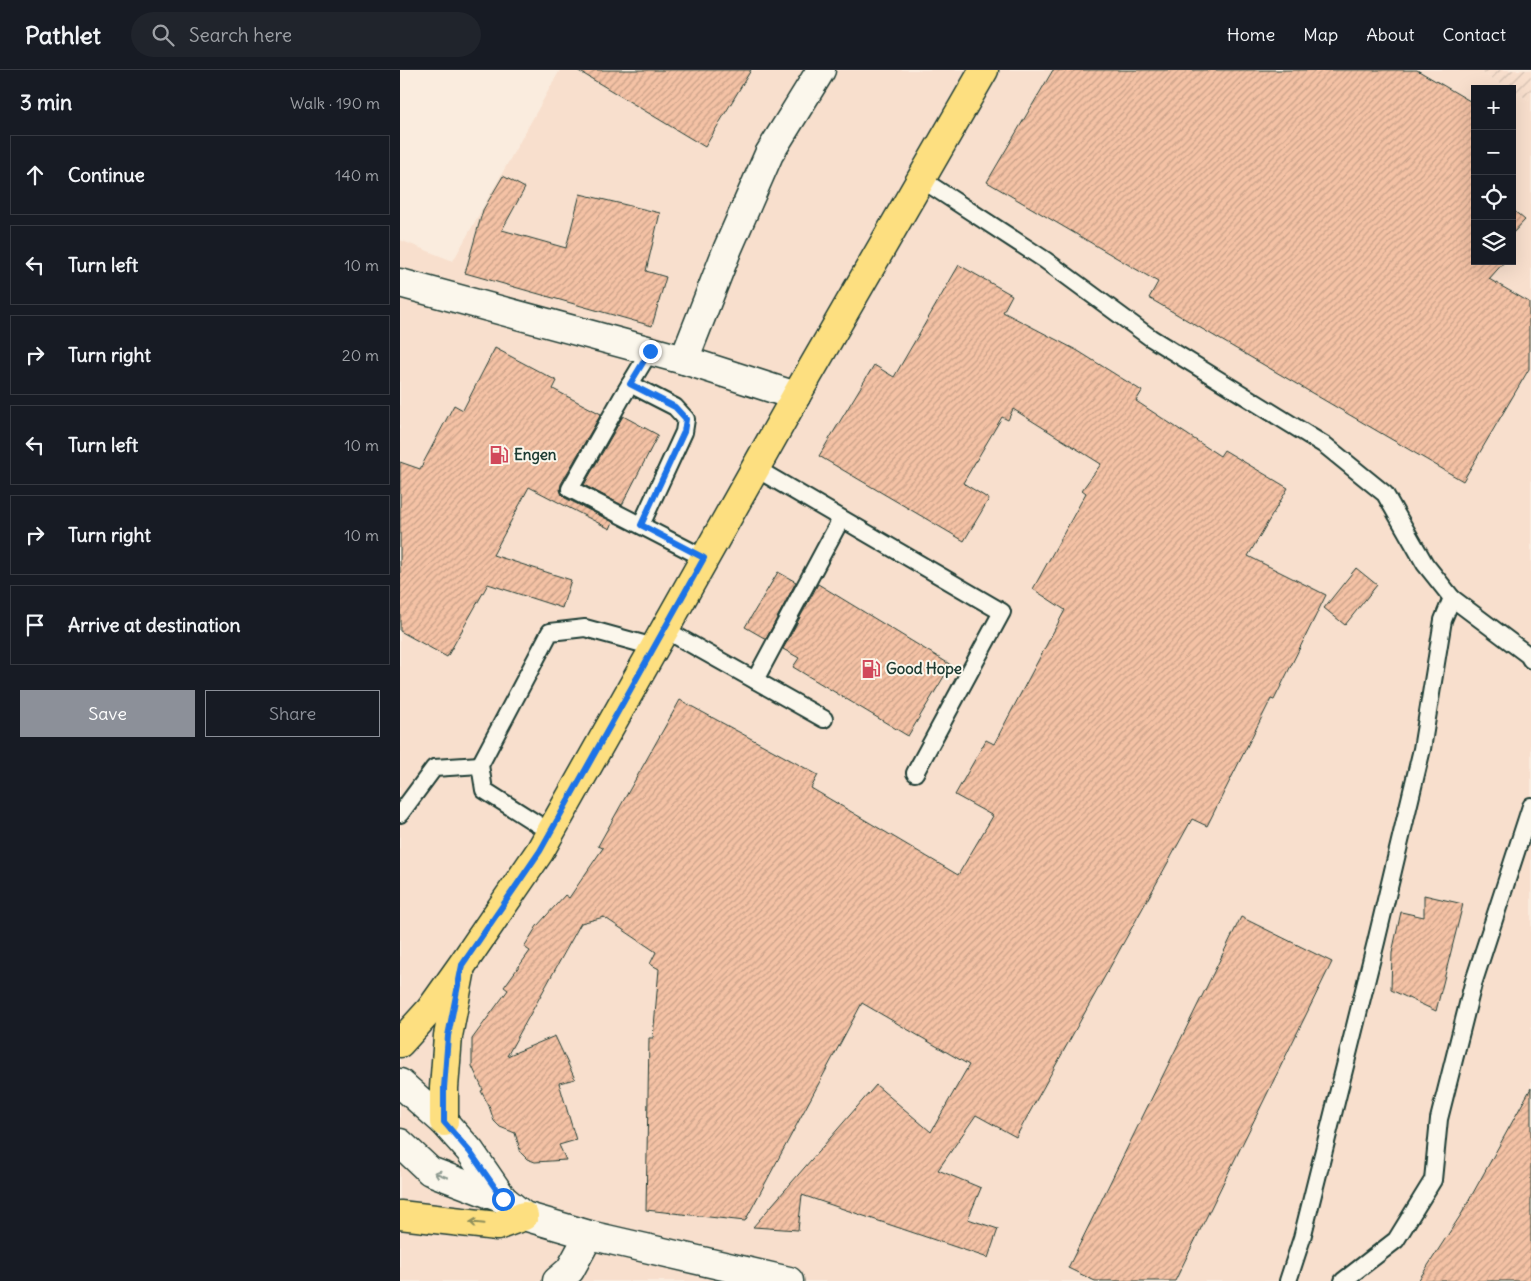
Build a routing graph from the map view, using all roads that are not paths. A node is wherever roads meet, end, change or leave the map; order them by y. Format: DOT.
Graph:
graph roads {
  1 [pos="821,70"];
  2 [pos="984,70"];
  3 [pos="921,179"];
  4 [pos="400,283"];
  5 [pos="650,351"];
  6 [pos="684,360"];
  7 [pos="630,384"];
  8 [pos="796,396"];
  9 [pos="755,468"];
  10 [pos="841,519"];
  11 [pos="641,525"];
  12 [pos="704,558"];
  13 [pos="1452,598"];
  14 [pos="659,638"];
  15 [pos="1531,660"];
  16 [pos="755,680"];
  17 [pos="824,719"];
  18 [pos="480,765"];
  19 [pos="915,773"];
  20 [pos="1531,806"];
  21 [pos="400,814"];
  22 [pos="550,832"];
  23 [pos="462,965"];
  24 [pos="400,1043"];
  25 [pos="400,1083"];
  26 [pos="444,1122"];
  27 [pos="400,1143"];
  28 [pos="503,1199"];
  29 [pos="400,1214"];
  30 [pos="524,1216"];
  31 [pos="590,1235"];
  32 [pos="556,1281"];
  33 [pos="789,1281"];
  34 [pos="1288,1281"];
  35 [pos="1343,1281"];
  1 -- 6 [label="street"];
  2 -- 3 [label="main road"];
  3 -- 8 [label="main road"];
  3 -- 13 [label="lane"];
  4 -- 5 [label="street"];
  5 -- 6 [label="street"];
  5 -- 7 [label="lane"];
  6 -- 8 [label="street"];
  7 -- 11 [label="lane"];
  7 -- 11 [label="lane"];
  8 -- 9 [label="main road"];
  9 -- 10 [label="lane"];
  9 -- 12 [label="main road"];
  10 -- 16 [label="lane"];
  10 -- 19 [label="lane"];
  11 -- 12 [label="lane"];
  12 -- 14 [label="main road"];
  13 -- 15 [label="lane"];
  13 -- 34 [label="lane"];
  14 -- 16 [label="lane"];
  14 -- 18 [label="lane"];
  14 -- 22 [label="main road"];
  16 -- 17 [label="lane"];
  18 -- 21 [label="lane"];
  18 -- 22 [label="lane"];
  20 -- 35 [label="lane"];
  22 -- 23 [label="main road"];
  23 -- 24 [label="main road"];
  23 -- 26 [label="main road"];
  25 -- 26 [label="street"];
  26 -- 28 [label="street"];
  28 -- 27 [label="street, one-way"];
  28 -- 30 [label="street"];
  30 -- 29 [label="main road, one-way"];
  30 -- 31 [label="street"];
  31 -- 32 [label="street"];
  31 -- 33 [label="street"];
}
